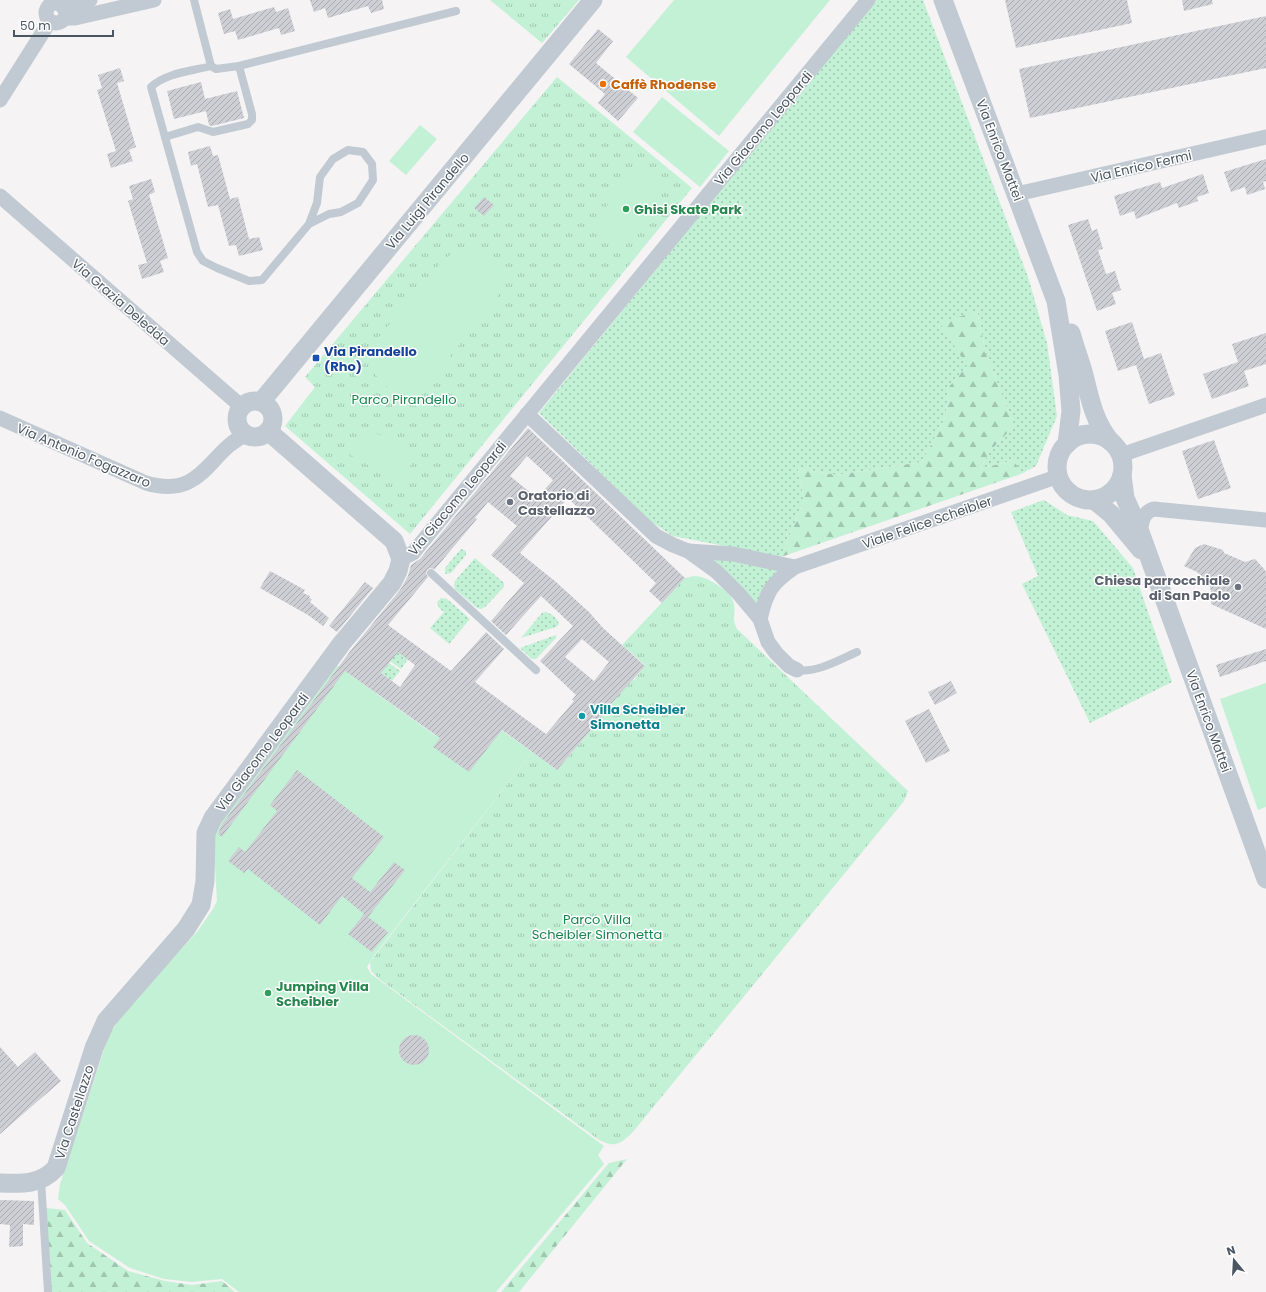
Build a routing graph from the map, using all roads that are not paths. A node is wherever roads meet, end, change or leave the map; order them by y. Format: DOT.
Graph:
graph roads {
  1 [pos="90,0"];
  2 [pos="154,0"];
  3 [pos="194,0"];
  4 [pos="593,0"];
  5 [pos="868,0"];
  6 [pos="943,0"];
  7 [pos="55,10"];
  8 [pos="456,11"];
  9 [pos="210,66"];
  10 [pos="239,66"];
  11 [pos="0,100"];
  12 [pos="165,137"];
  13 [pos="1266,137"];
  14 [pos="1017,194"];
  15 [pos="0,196"];
  16 [pos="310,224"];
  17 [pos="1056,301"];
  18 [pos="261,402"];
  19 [pos="1266,405"];
  20 [pos="242,408"];
  21 [pos="527,414"];
  22 [pos="0,418"];
  23 [pos="268,431"];
  24 [pos="247,434"];
  25 [pos="1068,444"];
  26 [pos="1115,448"];
  27 [pos="1122,475"];
  28 [pos="1059,476"];
  29 [pos="1094,500"];
  30 [pos="1266,520"];
  31 [pos="1140,532"];
  32 [pos="688,551"];
  33 [pos="408,558"];
  34 [pos="1151,563"];
  35 [pos="795,567"];
  36 [pos="431,573"];
  37 [pos="760,619"];
  38 [pos="857,652"];
  39 [pos="536,670"];
  40 [pos="797,670"];
  41 [pos="1266,878"];
  42 [pos="106,1021"];
  43 [pos="41,1180"];
  44 [pos="0,1183"];
  45 [pos="48,1292"];
  1 -- 7 [label="street"];
  2 -- 7 [label="street"];
  3 -- 9 [label="lane"];
  4 -- 18 [label="street, Via Luigi Pirandello"];
  5 -- 21 [label="street, Via Giacomo Leopardi"];
  6 -- 14 [label="street, Via Enrico Mattei"];
  7 -- 11 [label="street"];
  8 -- 10 [label="lane"];
  9 -- 10 [label="lane"];
  9 -- 12 [label="lane"];
  10 -- 12 [label="lane"];
  12 -- 16 [label="lane"];
  13 -- 14 [label="street, Via Enrico Fermi"];
  14 -- 17 [label="street, Via Enrico Mattei"];
  15 -- 20 [label="street, Via Grazia Deledda"];
  16 -- 16 [label="lane"];
  17 -- 25 [label="street, Via Enrico Mattei"];
  17 -- 26 [label="street, Via Enrico Mattei"];
  18 -- 20 [label="street"];
  18 -- 23 [label="street"];
  19 -- 26 [label="street"];
  20 -- 24 [label="street"];
  21 -- 32 [label="street"];
  21 -- 33 [label="street, Via Giacomo Leopardi"];
  22 -- 24 [label="street, Via Antonio Fogazzaro"];
  23 -- 24 [label="street"];
  23 -- 33 [label="street"];
  25 -- 26 [label="street"];
  25 -- 28 [label="street"];
  26 -- 27 [label="street"];
  27 -- 29 [label="street"];
  27 -- 31 [label="street, Via Enrico Mattei"];
  28 -- 29 [label="street"];
  28 -- 35 [label="street, Viale Felice Scheibler"];
  29 -- 34 [label="street, Via Enrico Mattei"];
  30 -- 31 [label="street"];
  31 -- 34 [label="street, Via Enrico Mattei"];
  32 -- 35 [label="street"];
  32 -- 37 [label="street"];
  33 -- 42 [label="street, Via Giacomo Leopardi"];
  34 -- 41 [label="street, Via Enrico Mattei"];
  35 -- 37 [label="street, Viale Felice Scheibler"];
  36 -- 39 [label="lane"];
  37 -- 40 [label="street"];
  38 -- 40 [label="lane"];
  42 -- 43 [label="street, Via Castellazzo"];
  43 -- 44 [label="street"];
  43 -- 45 [label="lane"];
}
